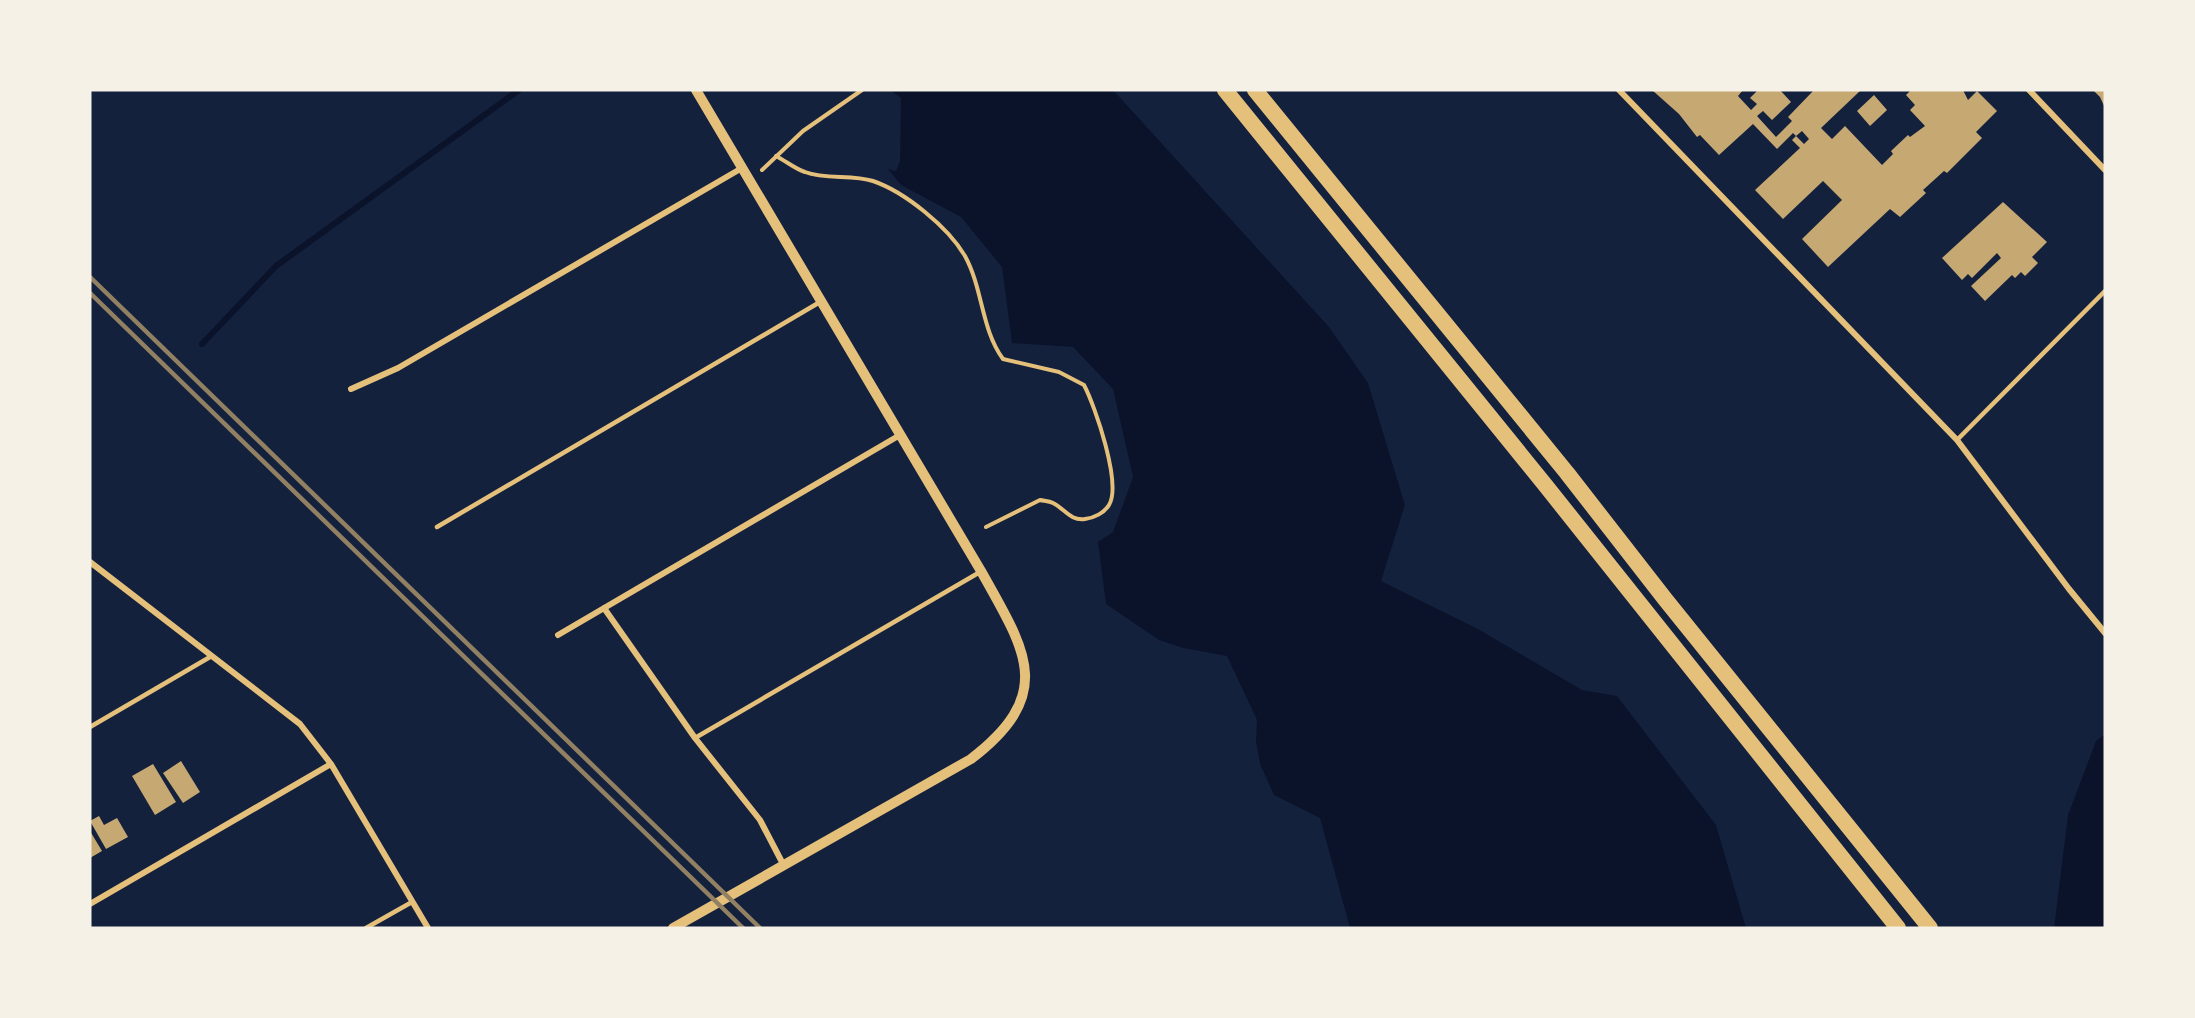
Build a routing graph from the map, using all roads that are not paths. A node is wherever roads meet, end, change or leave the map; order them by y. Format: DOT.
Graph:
graph roads {
  1 [pos="696,90"];
  2 [pos="1225,90"];
  3 [pos="1254,90"];
  4 [pos="1619,90"];
  5 [pos="2029,90"];
  6 [pos="742,168"];
  7 [pos="2105,170"];
  8 [pos="2105,291"];
  9 [pos="820,302"];
  10 [pos="351,389"];
  11 [pos="900,435"];
  12 [pos="1957,440"];
  13 [pos="437,527"];
  14 [pos="91,561"];
  15 [pos="981,571"];
  16 [pos="604,608"];
  17 [pos="2105,633"];
  18 [pos="558,635"];
  19 [pos="210,657"];
  20 [pos="90,727"];
  21 [pos="695,738"];
  22 [pos="331,764"];
  23 [pos="783,864"];
  24 [pos="412,902"];
  25 [pos="90,904"];
  26 [pos="366,928"];
  27 [pos="428,928"];
  28 [pos="673,928"];
  29 [pos="1898,928"];
  30 [pos="1930,928"];
  1 -- 6 [label="street"];
  2 -- 29 [label="highway"];
  3 -- 30 [label="highway"];
  4 -- 12 [label="street"];
  5 -- 7 [label="street"];
  6 -- 9 [label="street"];
  6 -- 10 [label="street"];
  8 -- 12 [label="lane"];
  9 -- 11 [label="street"];
  9 -- 13 [label="lane"];
  11 -- 15 [label="street"];
  11 -- 16 [label="street"];
  12 -- 17 [label="street"];
  14 -- 19 [label="street"];
  15 -- 21 [label="lane"];
  15 -- 23 [label="street"];
  16 -- 18 [label="street"];
  16 -- 21 [label="street"];
  19 -- 20 [label="lane"];
  19 -- 22 [label="street"];
  21 -- 23 [label="street"];
  22 -- 24 [label="street"];
  22 -- 25 [label="street"];
  23 -- 28 [label="street"];
  24 -- 26 [label="lane"];
  24 -- 27 [label="street"];
}
